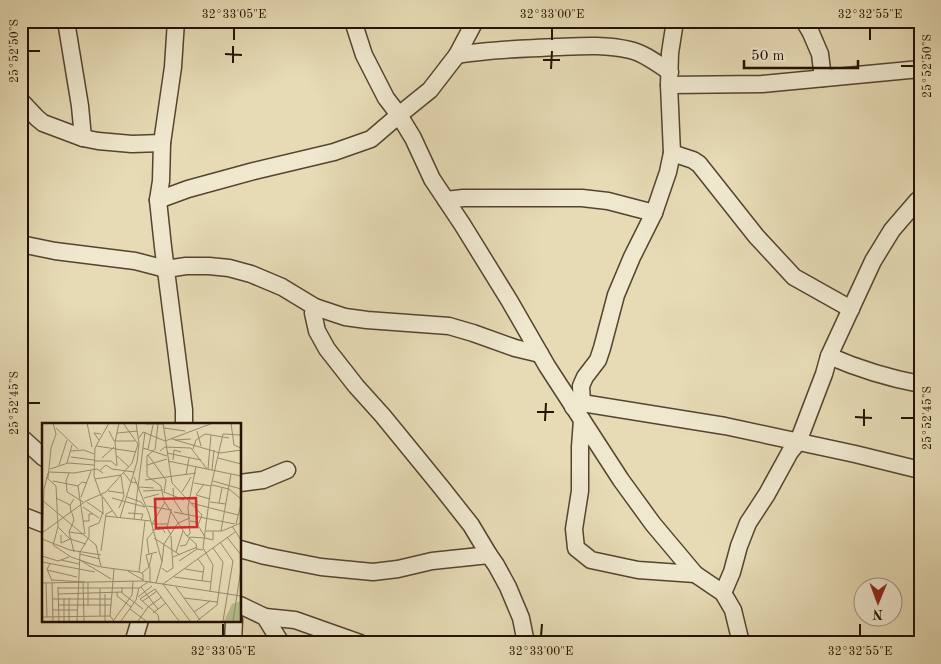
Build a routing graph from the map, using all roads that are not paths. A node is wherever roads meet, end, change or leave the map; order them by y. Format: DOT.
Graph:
graph roads {
  1 [pos="66,21"];
  2 [pos="176,21"];
  3 [pos="353,21"];
  4 [pos="475,21"];
  5 [pos="676,21"];
  6 [pos="804,21"];
  7 [pos="457,55"];
  8 [pos="920,69"];
  9 [pos="823,78"];
  10 [pos="670,79"];
  11 [pos="21,101"];
  12 [pos="399,115"];
  13 [pos="84,138"];
  14 [pos="162,143"];
  15 [pos="672,153"];
  16 [pos="920,199"];
  17 [pos="158,200"];
  18 [pos="446,200"];
  19 [pos="654,212"];
  20 [pos="21,244"];
  21 [pos="166,269"];
  22 [pos="316,308"];
  23 [pos="851,309"];
  24 [pos="540,354"];
  25 [pos="830,356"];
  26 [pos="920,384"];
  27 [pos="579,410"];
  28 [pos="184,423"];
  29 [pos="21,437"];
  30 [pos="798,442"];
  31 [pos="42,456"];
  32 [pos="286,470"];
  33 [pos="920,470"];
  34 [pos="241,483"];
  35 [pos="21,515"];
  36 [pos="42,523"];
  37 [pos="241,549"];
  38 [pos="489,555"];
  39 [pos="695,574"];
  40 [pos="723,593"];
  41 [pos="241,605"];
  42 [pos="265,616"];
  43 [pos="139,622"];
  44 [pos="234,622"];
  45 [pos="133,643"];
  46 [pos="233,643"];
  47 [pos="281,643"];
  48 [pos="360,643"];
  49 [pos="526,643"];
  50 [pos="741,643"];
  1 -- 13 [label="street"];
  2 -- 14 [label="street"];
  3 -- 12 [label="street"];
  4 -- 7 [label="street"];
  5 -- 10 [label="street"];
  6 -- 9 [label="street"];
  7 -- 10 [label="street"];
  7 -- 12 [label="street"];
  8 -- 9 [label="street"];
  9 -- 10 [label="street"];
  10 -- 15 [label="street"];
  11 -- 13 [label="street"];
  12 -- 17 [label="street"];
  12 -- 18 [label="street"];
  13 -- 14 [label="street"];
  14 -- 17 [label="street"];
  15 -- 19 [label="street"];
  15 -- 23 [label="street"];
  16 -- 23 [label="street"];
  17 -- 21 [label="street"];
  18 -- 19 [label="street"];
  18 -- 24 [label="street"];
  19 -- 27 [label="street"];
  20 -- 21 [label="street"];
  21 -- 22 [label="street"];
  21 -- 28 [label="street"];
  22 -- 24 [label="street"];
  22 -- 38 [label="street"];
  23 -- 25 [label="street"];
  24 -- 27 [label="street"];
  25 -- 26 [label="street"];
  25 -- 30 [label="street"];
  27 -- 30 [label="street"];
  27 -- 39 [label="street"];
  27 -- 39 [label="street"];
  29 -- 31 [label="street"];
  30 -- 33 [label="street"];
  30 -- 40 [label="street"];
  32 -- 34 [label="street"];
  35 -- 36 [label="street"];
  37 -- 38 [label="street"];
  38 -- 49 [label="street"];
  39 -- 40 [label="street"];
  40 -- 50 [label="street"];
  41 -- 42 [label="street"];
  42 -- 47 [label="street"];
  42 -- 48 [label="street"];
  43 -- 45 [label="street"];
  44 -- 46 [label="street"];
}
